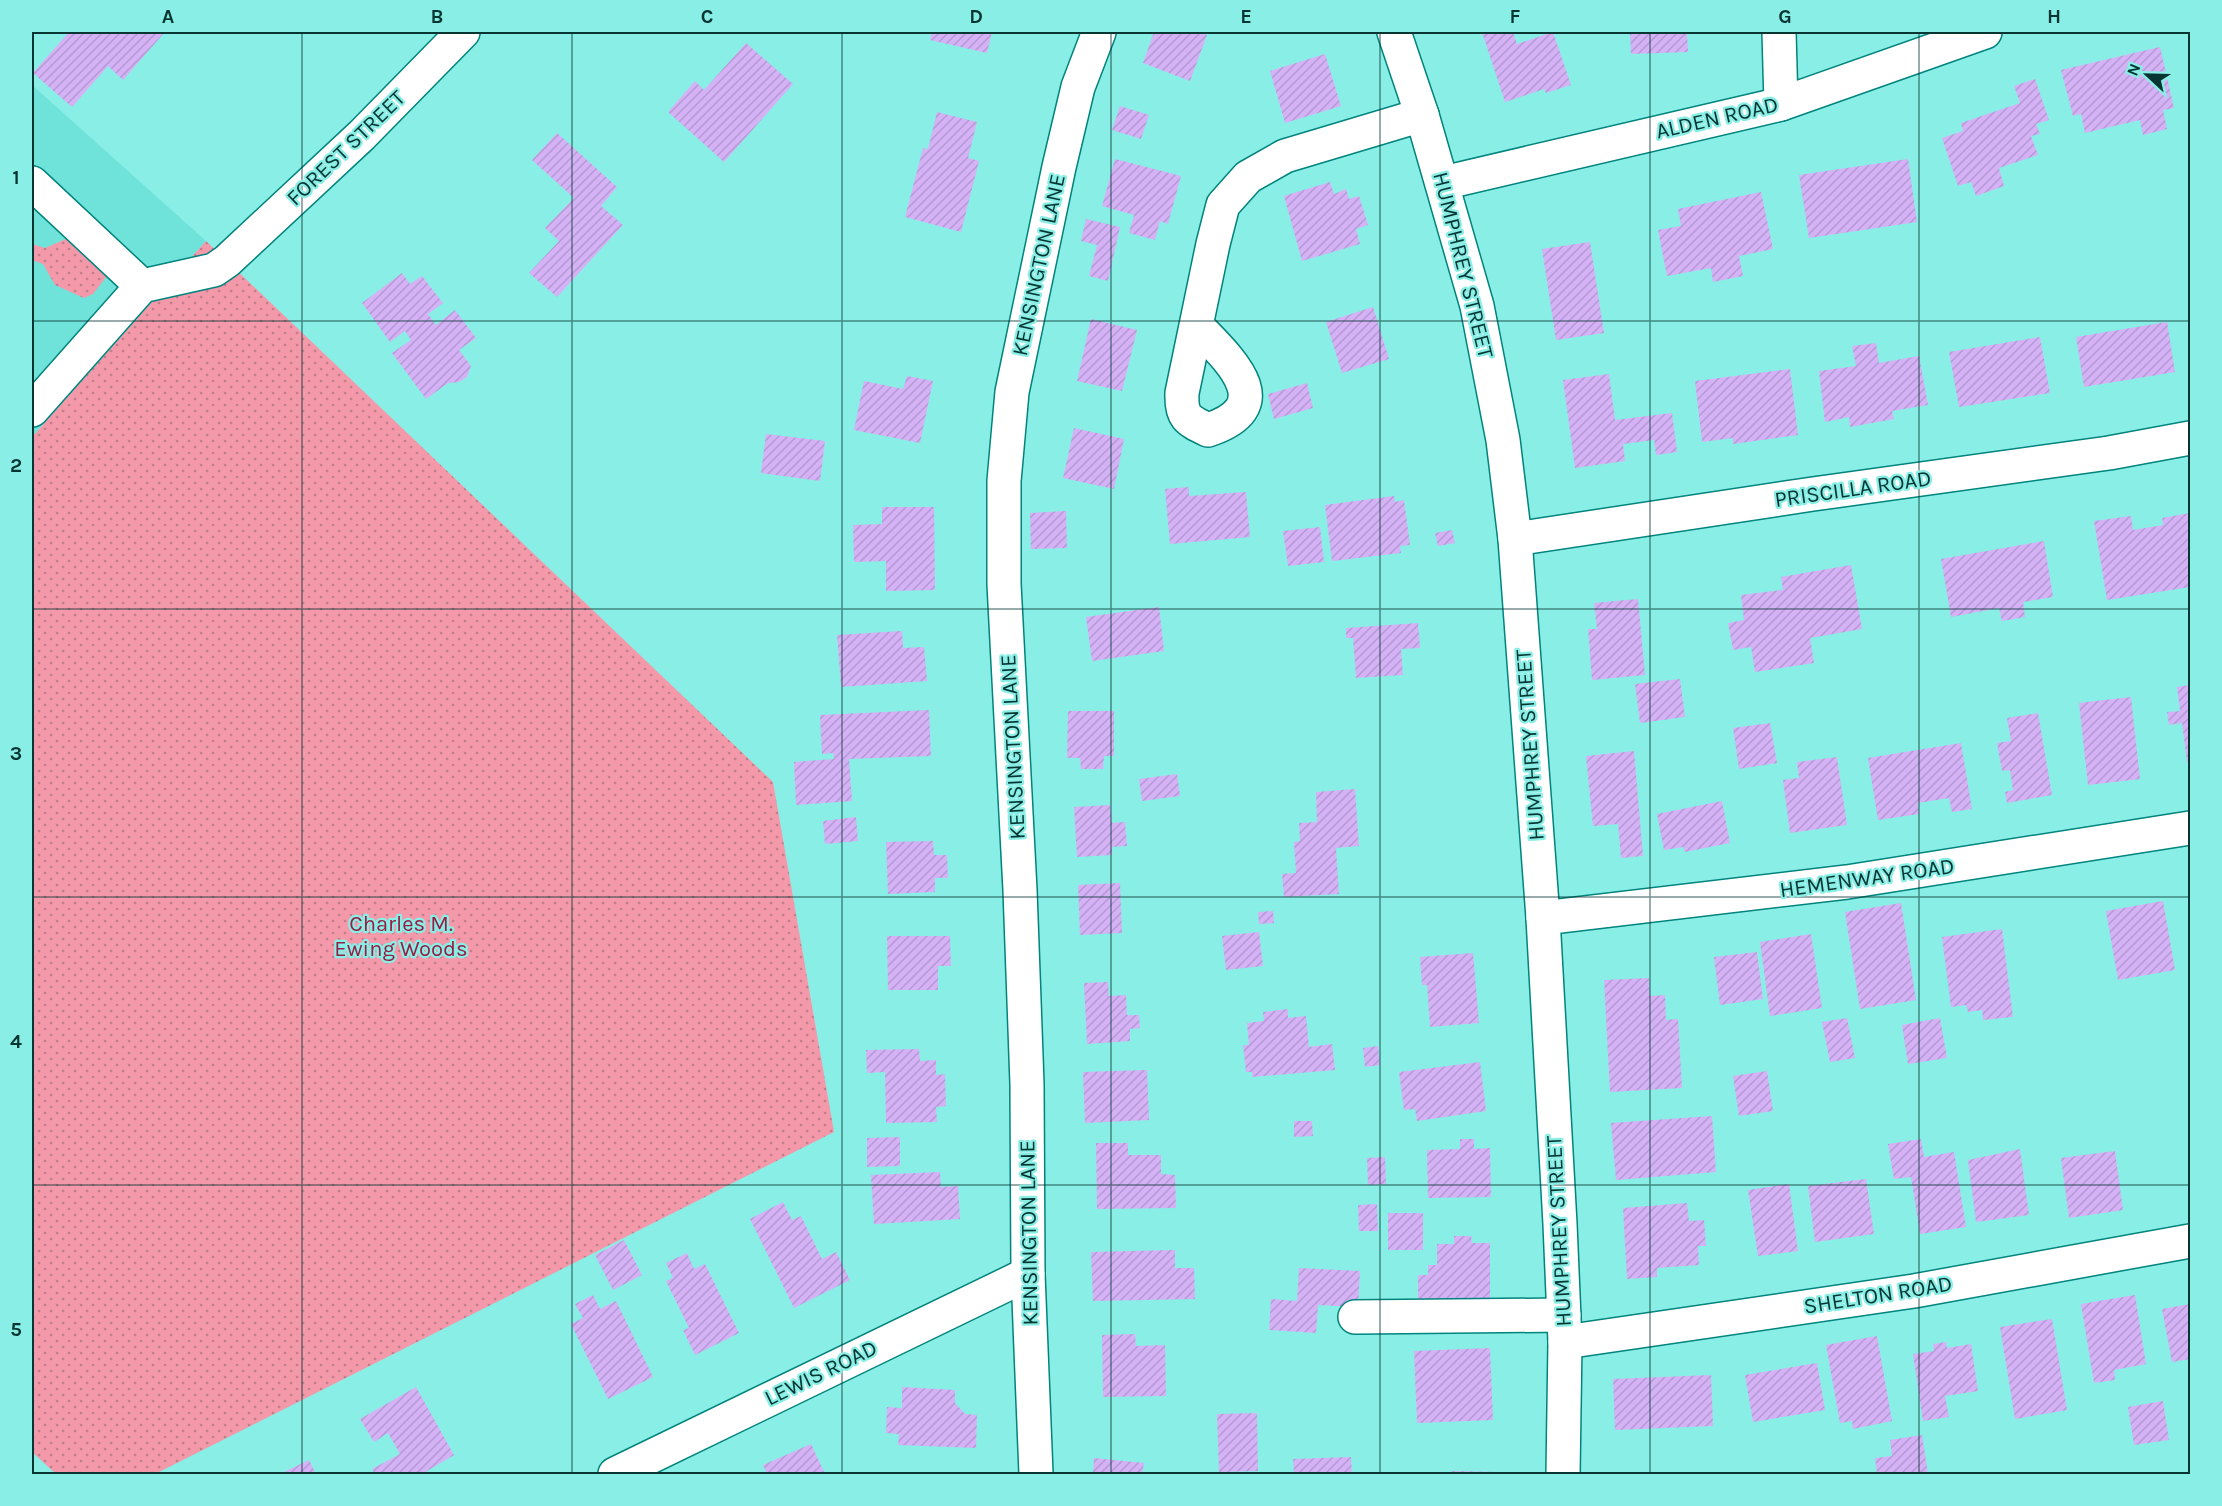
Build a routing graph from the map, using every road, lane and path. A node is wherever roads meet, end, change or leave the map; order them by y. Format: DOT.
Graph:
graph roads {
  1 [pos="463,32"];
  2 [pos="1099,32"];
  3 [pos="1394,32"];
  4 [pos="1779,32"];
  5 [pos="1984,32"];
  6 [pos="1782,104"];
  7 [pos="1422,114"];
  8 [pos="32,183"];
  9 [pos="1443,183"];
  10 [pos="142,286"];
  11 [pos="1197,326"];
  12 [pos="32,410"];
  13 [pos="2190,438"];
  14 [pos="1515,539"];
  15 [pos="2190,828"];
  16 [pos="1543,918"];
  17 [pos="2190,1241"];
  18 [pos="1028,1274"];
  19 [pos="1355,1317"];
  20 [pos="1564,1328"];
  21 [pos="615,1474"];
  22 [pos="1036,1474"];
  23 [pos="1563,1474"];
  1 -- 10 [label="street, FOREST STREET"];
  2 -- 18 [label="street, KENSINGTON LANE"];
  3 -- 7 [label="street, HUMPHREY STREET"];
  4 -- 6 [label="street"];
  5 -- 6 [label="street, ALDEN ROAD"];
  6 -- 9 [label="street, ALDEN ROAD"];
  7 -- 9 [label="street, HUMPHREY STREET"];
  7 -- 11 [label="street"];
  8 -- 10 [label="street"];
  9 -- 14 [label="street, HUMPHREY STREET"];
  10 -- 12 [label="street"];
  13 -- 14 [label="street, PRISCILLA ROAD"];
  14 -- 16 [label="street, HUMPHREY STREET"];
  15 -- 16 [label="street, HEMENWAY ROAD"];
  16 -- 20 [label="street, HUMPHREY STREET"];
  17 -- 20 [label="street, SHELTON ROAD"];
  18 -- 21 [label="street, LEWIS ROAD"];
  18 -- 22 [label="street, KENSINGTON LANE"];
  19 -- 20 [label="street, SHELTON ROAD"];
  20 -- 23 [label="street, HUMPHREY STREET"];
}
